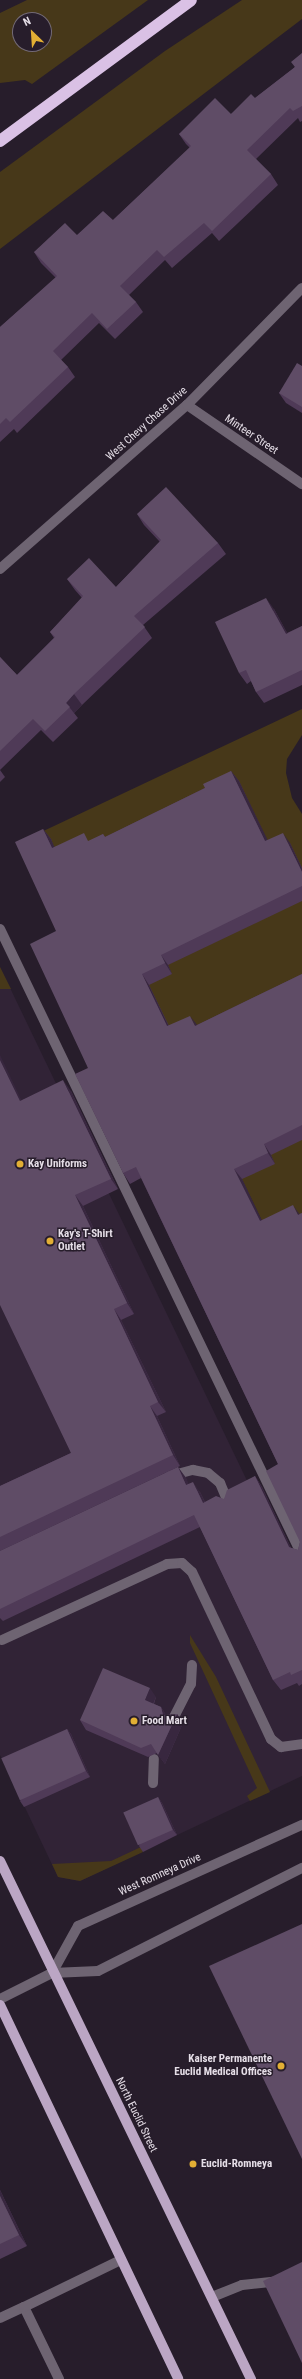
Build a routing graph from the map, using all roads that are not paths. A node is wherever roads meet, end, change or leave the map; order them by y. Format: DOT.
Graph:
graph roads {
  1 [pos="191,0"];
  2 [pos="0,141"];
  3 [pos="302,288"];
  4 [pos="187,405"];
  5 [pos="302,484"];
  6 [pos="0,569"];
  7 [pos="0,929"];
  8 [pos="163,1480"];
  9 [pos="229,1504"];
  10 [pos="302,1555"];
  11 [pos="2,1640"];
  12 [pos="192,1665"];
  13 [pos="173,1719"];
  14 [pos="302,1744"];
  15 [pos="154,1759"];
  16 [pos="153,1783"];
  17 [pos="302,1825"];
  18 [pos="0,1861"];
  19 [pos="302,1868"];
  20 [pos="52,1973"];
  21 [pos="0,1998"];
  22 [pos="0,2005"];
  23 [pos="121,2260"];
  24 [pos="302,2270"];
  25 [pos="212,2298"];
  26 [pos="24,2307"];
  27 [pos="0,2318"];
  28 [pos="59,2379"];
  29 [pos="178,2379"];
  30 [pos="251,2379"];
  1 -- 2 [label="highway"];
  3 -- 4 [label="street, West Chevy Chase Drive"];
  4 -- 5 [label="street, Minteer Street"];
  4 -- 6 [label="street, West Chevy Chase Drive"];
  7 -- 10 [label="street"];
  8 -- 9 [label="street"];
  11 -- 14 [label="street"];
  12 -- 13 [label="street"];
  15 -- 16 [label="street"];
  17 -- 20 [label="street, West Romneya Drive"];
  18 -- 20 [label="main road, North Euclid Street"];
  19 -- 20 [label="street"];
  20 -- 21 [label="street"];
  20 -- 25 [label="main road, North Euclid Street"];
  22 -- 23 [label="main road"];
  23 -- 26 [label="street"];
  23 -- 29 [label="main road"];
  24 -- 25 [label="street"];
  25 -- 30 [label="main road, North Euclid Street"];
  26 -- 27 [label="street"];
  26 -- 28 [label="street"];
}
